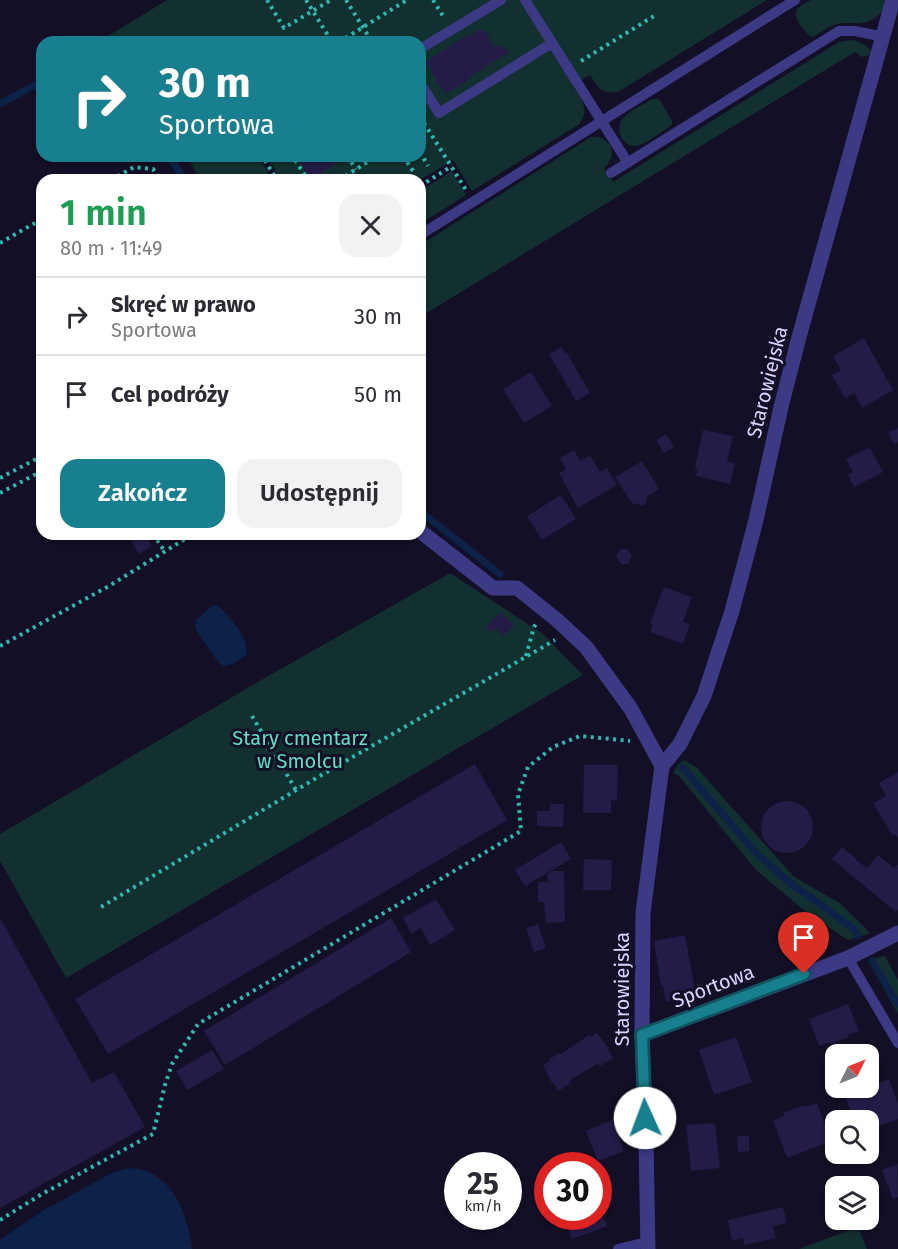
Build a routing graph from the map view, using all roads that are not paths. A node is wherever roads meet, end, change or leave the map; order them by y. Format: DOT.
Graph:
graph roads {
  1 [pos="501,0"];
  2 [pos="525,0"];
  3 [pos="795,0"];
  4 [pos="893,0"];
  5 [pos="884,37"];
  6 [pos="552,43"];
  7 [pos="426,45"];
  8 [pos="426,92"];
  9 [pos="601,121"];
  10 [pos="628,163"];
  11 [pos="611,173"];
  12 [pos="426,231"];
  13 [pos="426,536"];
  14 [pos="662,766"];
  15 [pos="898,933"];
  16 [pos="848,958"];
  17 [pos="642,1035"];
  18 [pos="898,1043"];
  19 [pos="648,1245"];
  20 [pos="618,1249"];
  1 -- 7 [label="lane"];
  2 -- 6 [label="lane"];
  3 -- 9 [label="lane"];
  4 -- 5 [label="street, Starowiejska"];
  5 -- 10 [label="lane"];
  5 -- 14 [label="street, Starowiejska"];
  6 -- 8 [label="lane"];
  6 -- 9 [label="lane"];
  9 -- 10 [label="lane"];
  9 -- 12 [label="lane"];
  10 -- 11 [label="lane"];
  13 -- 14 [label="street"];
  14 -- 17 [label="street, Starowiejska"];
  15 -- 16 [label="street, Sportowa"];
  16 -- 17 [label="street, Sportowa"];
  16 -- 18 [label="lane"];
  17 -- 19 [label="street, Starowiejska"];
  19 -- 20 [label="lane"];
}
